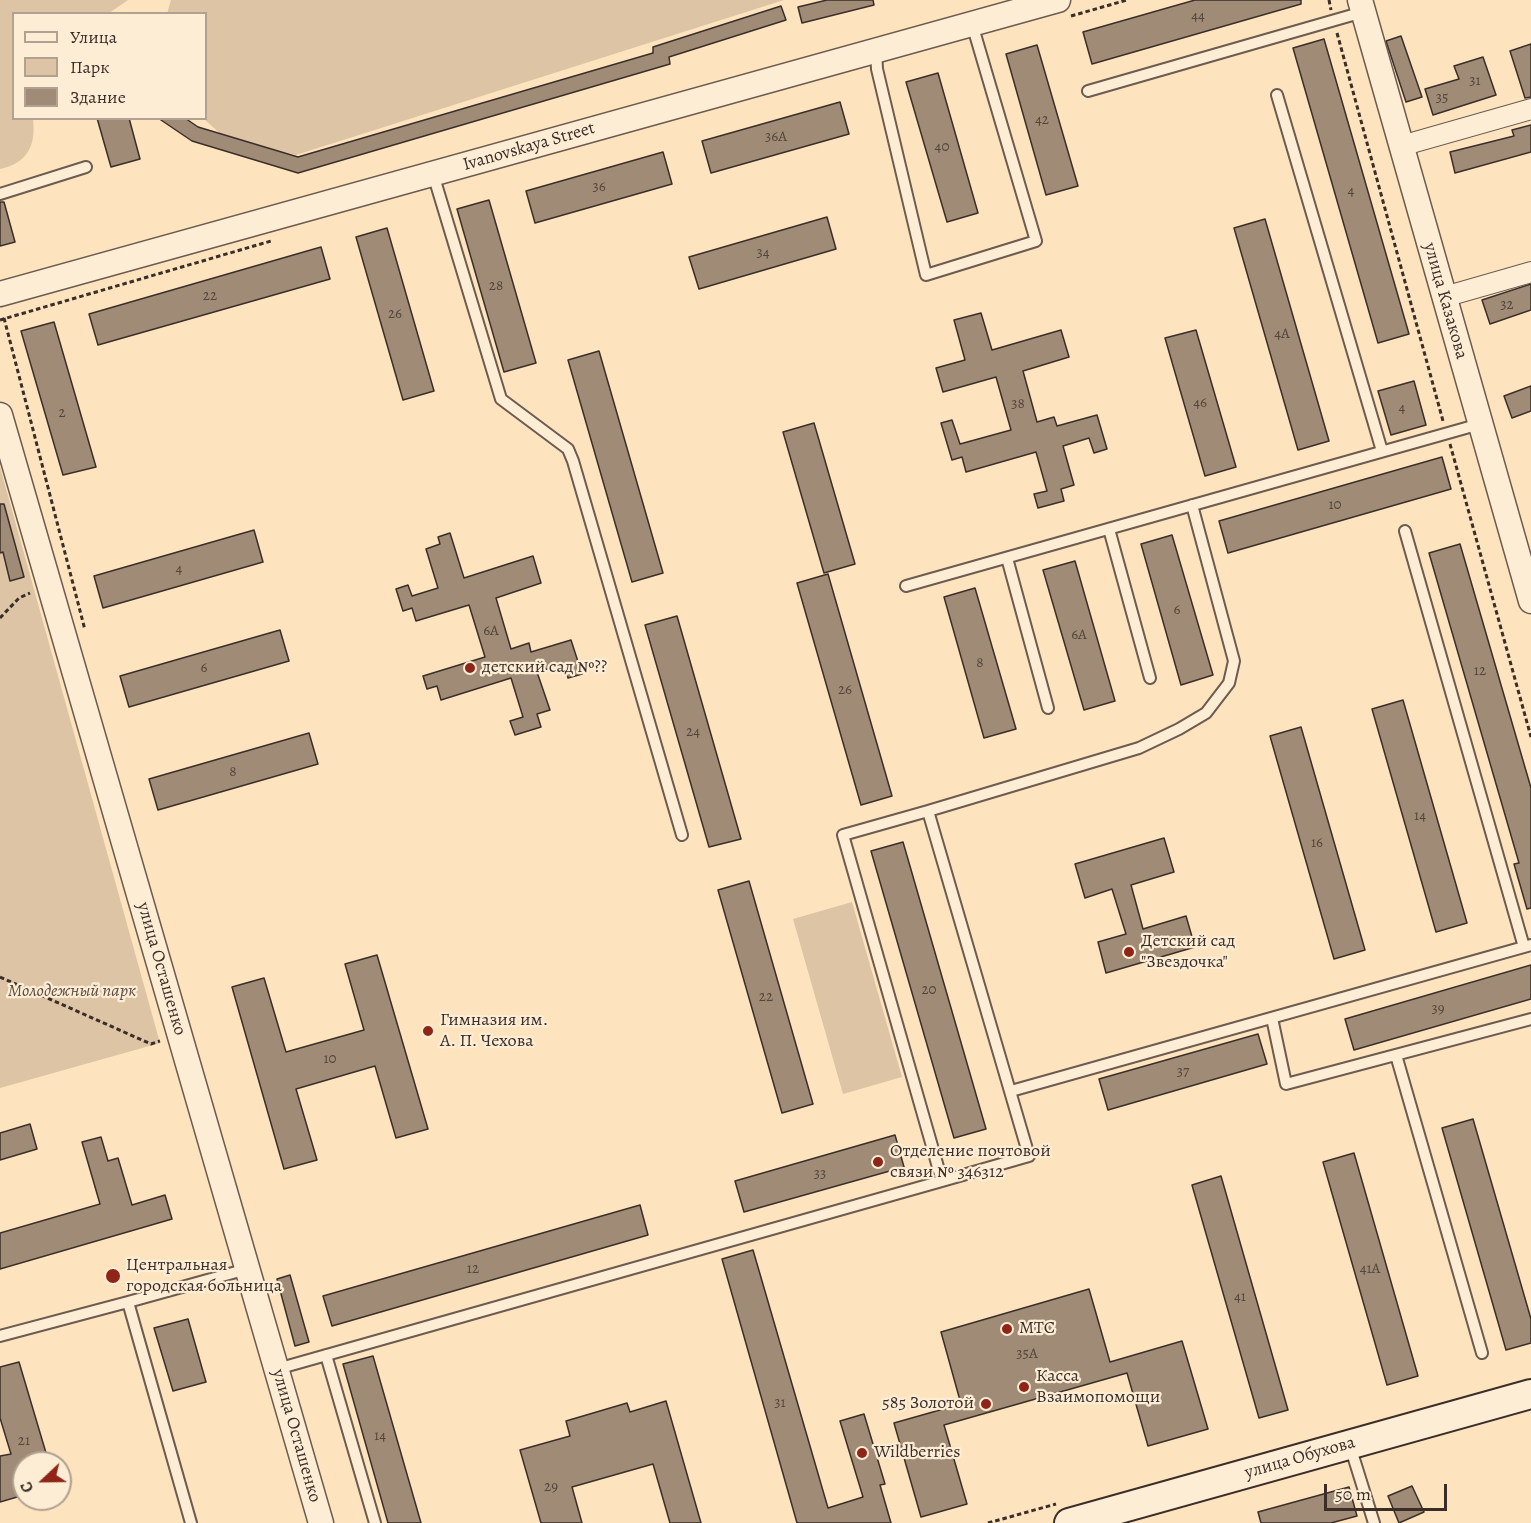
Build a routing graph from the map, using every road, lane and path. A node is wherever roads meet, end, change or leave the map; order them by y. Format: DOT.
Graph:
graph roads {
  1 [pos="1058,0"];
  2 [pos="1329,0"];
  3 [pos="1361,6"];
  4 [pos="1334,19"];
  5 [pos="972,24"];
  6 [pos="876,51"];
  7 [pos="1088,91"];
  8 [pos="1277,95"];
  9 [pos="1531,109"];
  10 [pos="1401,146"];
  11 [pos="86,167"];
  12 [pos="433,174"];
  13 [pos="0,194"];
  14 [pos="1531,272"];
  15 [pos="0,294"];
  16 [pos="1444,297"];
  17 [pos="0,415"];
  18 [pos="1480,423"];
  19 [pos="1447,433"];
  20 [pos="1382,452"];
  21 [pos="1192,505"];
  22 [pos="1109,529"];
  23 [pos="1405,531"];
  24 [pos="1006,558"];
  25 [pos="49,585"];
  26 [pos="906,586"];
  27 [pos="1531,601"];
  28 [pos="0,618"];
  29 [pos="1150,678"];
  30 [pos="1048,708"];
  31 [pos="1531,737"];
  32 [pos="928,811"];
  33 [pos="682,835"];
  34 [pos="1528,946"];
  35 [pos="0,977"];
  36 [pos="1272,1018"];
  37 [pos="1531,1019"];
  38 [pos="151,1044"];
  39 [pos="1396,1055"];
  40 [pos="1011,1091"];
  41 [pos="942,1181"];
  42 [pos="248,1269"];
  43 [pos="128,1302"];
  44 [pos="0,1336"];
  45 [pos="1482,1353"];
  46 [pos="326,1355"];
  47 [pos="277,1369"];
  48 [pos="1531,1394"];
  49 [pos="1349,1444"];
  50 [pos="190,1523"];
  51 [pos="321,1523"];
  52 [pos="375,1523"];
  53 [pos="1069,1523"];
  54 [pos="1374,1523"];
  1 -- 5 [label="street, Ivanovskaya Street"];
  2 -- 4 [label="path"];
  3 -- 4 [label="lane"];
  3 -- 10 [label="street, улица Казакова"];
  4 -- 7 [label="lane"];
  4 -- 19 [label="path"];
  5 -- 6 [label="street, Ivanovskaya Street"];
  5 -- 6 [label="lane"];
  6 -- 12 [label="street, Ivanovskaya Street"];
  8 -- 20 [label="lane"];
  9 -- 10 [label="street"];
  10 -- 16 [label="street, улица Казакова"];
  11 -- 13 [label="lane"];
  12 -- 15 [label="street, Ivanovskaya Street"];
  12 -- 33 [label="lane"];
  14 -- 16 [label="street"];
  16 -- 18 [label="street, улица Казакова"];
  17 -- 25 [label="street, улица Осташенко"];
  18 -- 19 [label="lane"];
  18 -- 27 [label="street, улица Казакова"];
  19 -- 20 [label="lane"];
  19 -- 31 [label="path"];
  20 -- 21 [label="lane"];
  21 -- 22 [label="lane"];
  21 -- 32 [label="lane"];
  22 -- 24 [label="lane"];
  22 -- 29 [label="lane"];
  23 -- 34 [label="lane"];
  24 -- 26 [label="lane"];
  24 -- 30 [label="lane"];
  25 -- 28 [label="path"];
  25 -- 42 [label="street, улица Осташенко"];
  32 -- 40 [label="lane"];
  32 -- 41 [label="lane"];
  34 -- 36 [label="lane"];
  35 -- 38 [label="path"];
  36 -- 39 [label="lane"];
  36 -- 40 [label="lane"];
  37 -- 39 [label="lane"];
  39 -- 45 [label="lane"];
  40 -- 41 [label="lane"];
  41 -- 46 [label="lane"];
  42 -- 43 [label="lane"];
  42 -- 47 [label="street, улица Осташенко"];
  43 -- 44 [label="lane"];
  43 -- 50 [label="lane"];
  46 -- 47 [label="lane"];
  46 -- 52 [label="lane"];
  47 -- 51 [label="street, улица Осташенко"];
  48 -- 49 [label="main road, улица Обухова"];
  49 -- 53 [label="main road, улица Обухова"];
  49 -- 54 [label="lane"];
}
